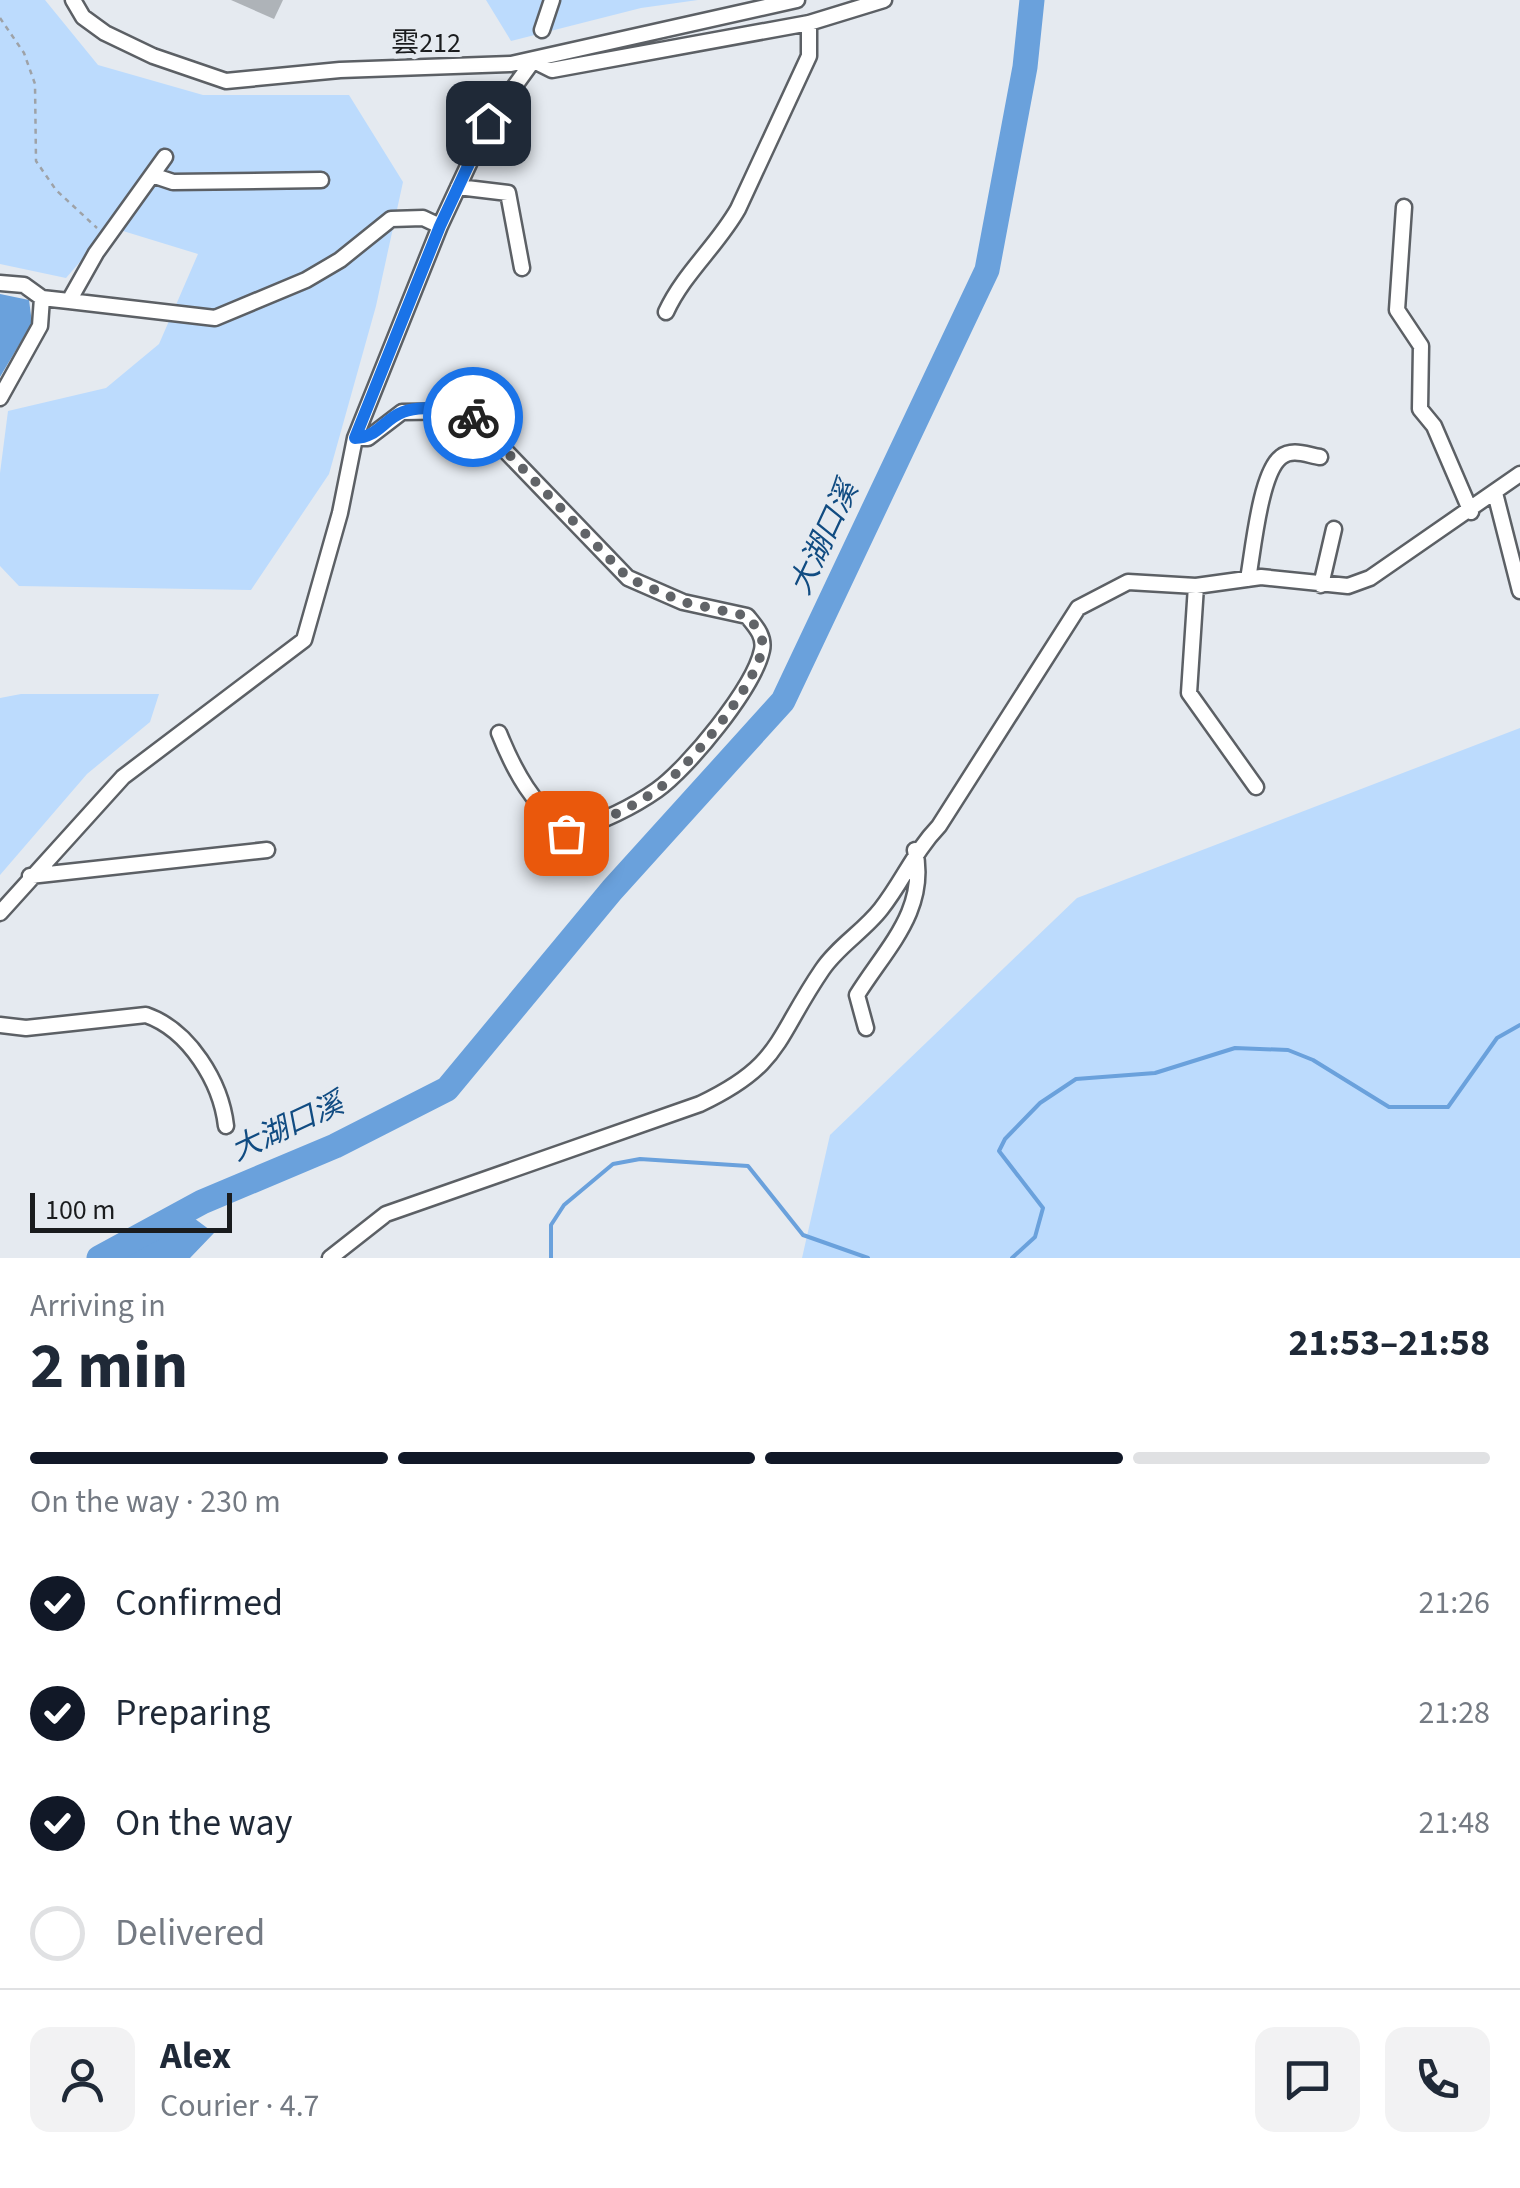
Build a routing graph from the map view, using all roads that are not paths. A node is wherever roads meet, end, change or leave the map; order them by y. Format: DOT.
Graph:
graph roads {
  1 [pos="73,0"];
  2 [pos="552,0"];
  3 [pos="797,0"];
  4 [pos="884,0"];
  5 [pos="809,24"];
  6 [pos="542,30"];
  7 [pos="533,61"];
  8 [pos="165,157"];
  9 [pos="155,176"];
  10 [pos="321,180"];
  11 [pos="458,187"];
  12 [pos="1404,207"];
  13 [pos="440,226"];
  14 [pos="522,268"];
  15 [pos="0,283"];
  16 [pos="42,298"];
  17 [pos="70,302"];
  18 [pos="666,312"];
  19 [pos="0,398"];
  20 [pos="355,438"];
  21 [pos="1320,457"];
  22 [pos="1520,474"];
  23 [pos="1496,492"];
  24 [pos="1471,512"];
  25 [pos="1334,529"];
  26 [pos="1248,579"];
  27 [pos="1321,585"];
  28 [pos="1196,586"];
  29 [pos="1520,592"];
  30 [pos="499,733"];
  31 [pos="1256,787"];
  32 [pos="267,850"];
  33 [pos="916,850"];
  34 [pos="30,876"];
  35 [pos="0,913"];
  36 [pos="0,1025"];
  37 [pos="866,1028"];
  38 [pos="226,1126"];
  39 [pos="330,1258"];
  1 -- 7 [label="street, 雲212 / 雲212"];
  2 -- 6 [label="street"];
  3 -- 7 [label="street, 雲212 / 雲212"];
  4 -- 5 [label="street"];
  5 -- 7 [label="street"];
  5 -- 18 [label="street"];
  7 -- 11 [label="street"];
  8 -- 9 [label="street"];
  9 -- 10 [label="street"];
  9 -- 17 [label="street"];
  11 -- 13 [label="street"];
  11 -- 14 [label="street"];
  12 -- 24 [label="street"];
  13 -- 17 [label="street"];
  13 -- 20 [label="street"];
  15 -- 16 [label="street"];
  16 -- 17 [label="street"];
  16 -- 19 [label="street"];
  20 -- 30 [label="street"];
  20 -- 34 [label="street"];
  21 -- 26 [label="street"];
  22 -- 23 [label="street"];
  23 -- 24 [label="street"];
  23 -- 29 [label="street"];
  24 -- 27 [label="street"];
  25 -- 27 [label="street"];
  26 -- 27 [label="street"];
  26 -- 28 [label="street"];
  28 -- 31 [label="street"];
  28 -- 33 [label="street"];
  32 -- 34 [label="street"];
  33 -- 37 [label="street"];
  33 -- 39 [label="street"];
  34 -- 35 [label="street"];
  36 -- 38 [label="street"];
}
